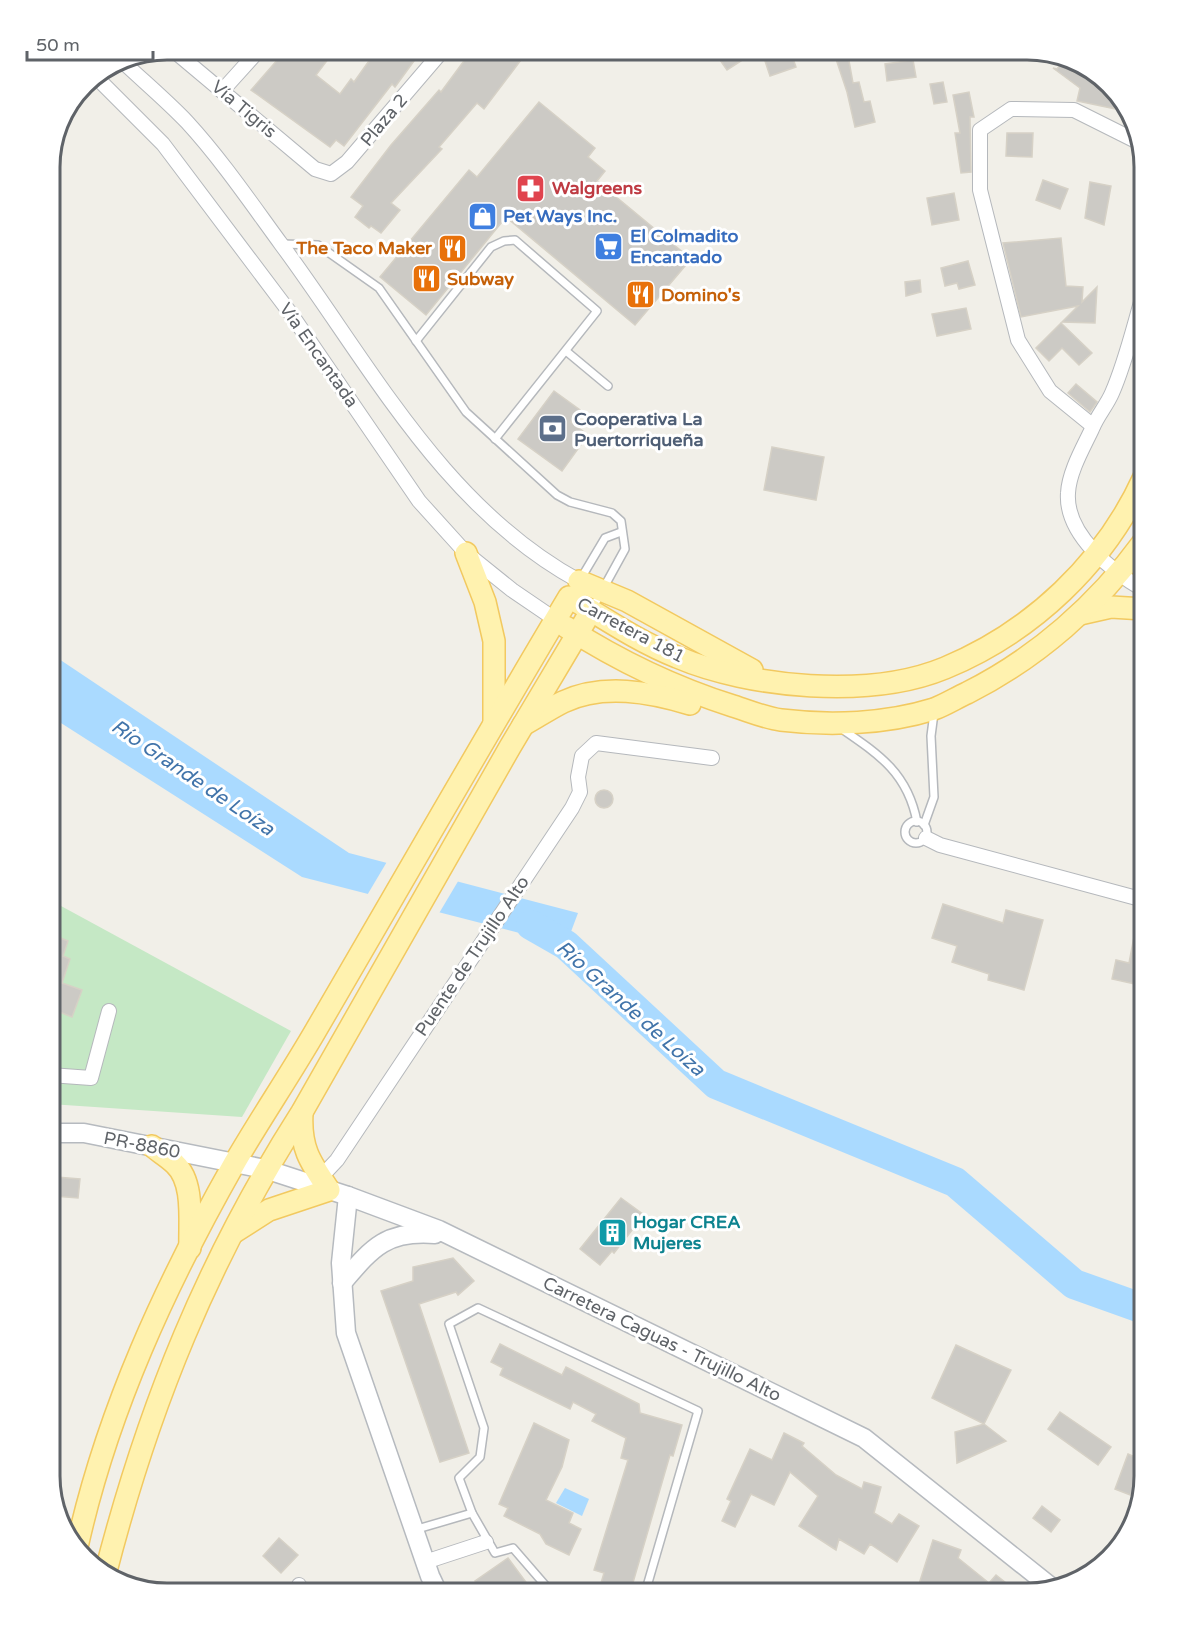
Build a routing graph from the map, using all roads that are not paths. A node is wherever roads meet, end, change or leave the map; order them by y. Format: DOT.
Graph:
graph roads {
  1 [pos="185,60"];
  2 [pos="250,60"];
  3 [pos="434,60"];
  4 [pos="129,67"];
  5 [pos="102,83"];
  6 [pos="222,91"];
  7 [pos="1129,138"];
  8 [pos="315,170"];
  9 [pos="281,244"];
  10 [pos="1134,324"];
  11 [pos="417,341"];
  12 [pos="566,351"];
  13 [pos="608,386"];
  14 [pos="1093,426"];
  15 [pos="495,439"];
  16 [pos="1134,496"];
  17 [pos="621,532"];
  18 [pos="466,553"];
  19 [pos="1096,555"];
  20 [pos="1134,555"];
  21 [pos="1119,575"];
  22 [pos="1134,584"];
  23 [pos="574,590"];
  24 [pos="602,592"];
  25 [pos="1134,608"];
  26 [pos="591,611"];
  27 [pos="1079,614"];
  28 [pos="556,620"];
  29 [pos="577,634"];
  30 [pos="779,683"];
  31 [pos="934,709"];
  32 [pos="779,720"];
  33 [pos="836,724"];
  34 [pos="522,726"];
  35 [pos="490,730"];
  36 [pos="712,758"];
  37 [pos="917,822"];
  38 [pos="925,831"];
  39 [pos="1134,897"];
  40 [pos="109,1011"];
  41 [pos="60,1076"];
  42 [pos="302,1112"];
  43 [pos="60,1133"];
  44 [pos="152,1146"];
  45 [pos="234,1164"];
  46 [pos="266,1169"];
  47 [pos="333,1188"];
  48 [pos="232,1233"];
  49 [pos="449,1235"];
  50 [pos="190,1249"];
  51 [pos="342,1283"];
  52 [pos="472,1513"];
  53 [pos="414,1530"];
  54 [pos="79,1537"];
  55 [pos="486,1542"];
  56 [pos="425,1562"];
  57 [pos="108,1565"];
  58 [pos="1044,1581"];
  59 [pos="434,1583"];
  60 [pos="543,1583"];
  61 [pos="648,1583"];
  1 -- 6 [label="street, Vía Tigris"];
  2 -- 6 [label="street"];
  3 -- 8 [label="street, Plaza 2"];
  4 -- 9 [label="street, Vía Encantada"];
  5 -- 18 [label="street, Vía Encantada"];
  6 -- 8 [label="street, Vía Tigris"];
  7 -- 14 [label="street"];
  9 -- 11 [label="lane"];
  9 -- 23 [label="street, Vía Encantada"];
  10 -- 14 [label="street"];
  11 -- 12 [label="lane"];
  11 -- 15 [label="lane"];
  12 -- 13 [label="lane"];
  12 -- 15 [label="lane"];
  14 -- 19 [label="street"];
  15 -- 17 [label="lane"];
  16 -- 19 [label="main road, Carretera 181"];
  17 -- 23 [label="lane"];
  17 -- 24 [label="lane"];
  18 -- 28 [label="street, Vía Encantada"];
  18 -- 35 [label="main road"];
  19 -- 21 [label="street"];
  19 -- 30 [label="main road, Carretera 181"];
  20 -- 21 [label="main road, Carretera 181"];
  21 -- 22 [label="street"];
  21 -- 27 [label="main road, Carretera 181"];
  23 -- 24 [label="main road"];
  23 -- 26 [label="main road, Carretera 181"];
  23 -- 28 [label="main road"];
  24 -- 26 [label="lane"];
  24 -- 30 [label="main road"];
  25 -- 27 [label="main road"];
  26 -- 29 [label="main road"];
  26 -- 30 [label="main road, Carretera 181"];
  27 -- 31 [label="main road, Carretera 181"];
  28 -- 29 [label="main road, Carretera 181"];
  28 -- 35 [label="main road"];
  29 -- 32 [label="main road, Carretera 181"];
  29 -- 34 [label="main road"];
  31 -- 33 [label="main road, Carretera 181"];
  31 -- 38 [label="lane"];
  32 -- 33 [label="main road, Carretera 181"];
  32 -- 34 [label="main road"];
  33 -- 37 [label="lane"];
  34 -- 42 [label="main road"];
  35 -- 45 [label="main road"];
  36 -- 47 [label="street, Puente de Trujillo Alto"];
  37 -- 38 [label="lane"];
  37 -- 38 [label="lane"];
  38 -- 39 [label="street"];
  40 -- 41 [label="street"];
  42 -- 46 [label="main road"];
  42 -- 47 [label="main road"];
  43 -- 44 [label="street, PR-8860 / PR-8860"];
  44 -- 45 [label="street, PR-8860 / PR-8860"];
  44 -- 50 [label="main road"];
  45 -- 46 [label="street, Carretera Caguas - Trujillo Alto"];
  45 -- 50 [label="main road"];
  46 -- 47 [label="street, Carretera Caguas - Trujillo Alto"];
  46 -- 48 [label="main road"];
  47 -- 48 [label="main road"];
  47 -- 49 [label="street, Carretera Caguas - Trujillo Alto"];
  47 -- 51 [label="street"];
  48 -- 57 [label="main road"];
  49 -- 51 [label="street"];
  49 -- 58 [label="street, Carretera Caguas - Trujillo Alto"];
  50 -- 54 [label="main road"];
  51 -- 53 [label="street"];
  52 -- 53 [label="lane"];
  52 -- 55 [label="lane"];
  52 -- 61 [label="lane"];
  53 -- 56 [label="street"];
  55 -- 56 [label="street"];
  55 -- 60 [label="lane"];
  56 -- 59 [label="street"];
}
